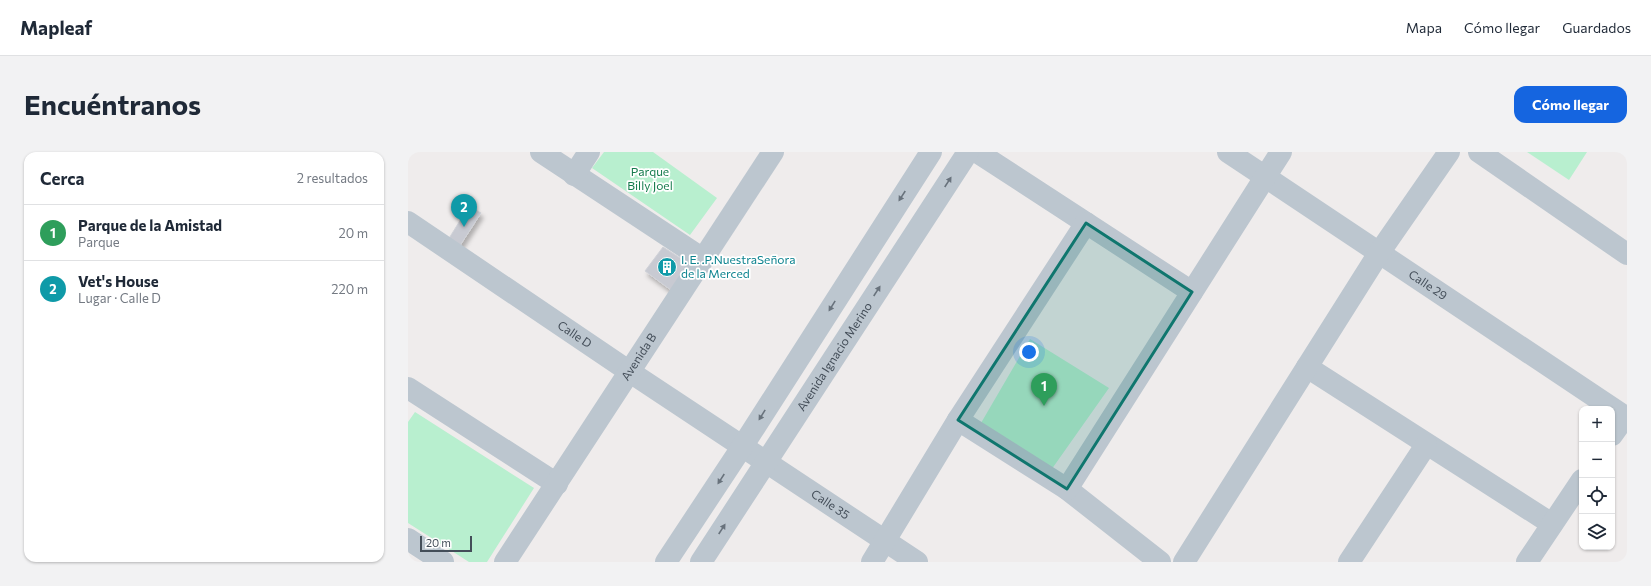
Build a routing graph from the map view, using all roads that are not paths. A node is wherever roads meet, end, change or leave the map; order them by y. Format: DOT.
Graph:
graph roads {
  1 [pos="541,152"];
  2 [pos="589,152"];
  3 [pos="773,152"];
  4 [pos="931,152"];
  5 [pos="968,152"];
  6 [pos="977,152"];
  7 [pos="1228,152"];
  8 [pos="1281,152"];
  9 [pos="1449,152"];
  10 [pos="1479,152"];
  11 [pos="574,175"];
  12 [pos="1265,177"];
  13 [pos="408,222"];
  14 [pos="1086,223"];
  15 [pos="1379,253"];
  16 [pos="1627,254"];
  17 [pos="703,260"];
  18 [pos="1192,292"];
  19 [pos="1307,368"];
  20 [pos="630,372"];
  21 [pos="411,397"];
  22 [pos="1626,417"];
  23 [pos="958,420"];
  24 [pos="1615,432"];
  25 [pos="1426,445"];
  26 [pos="742,447"];
  27 [pos="766,462"];
  28 [pos="557,484"];
  29 [pos="1579,484"];
  30 [pos="1068,489"];
  31 [pos="1552,524"];
  32 [pos="408,539"];
  33 [pos="885,541"];
  34 [pos="443,562"];
  35 [pos="505,562"];
  36 [pos="666,562"];
  37 [pos="701,562"];
  38 [pos="872,562"];
  39 [pos="917,562"];
  40 [pos="1160,562"];
  41 [pos="1184,562"];
  42 [pos="1349,562"];
  43 [pos="1527,562"];
  1 -- 11 [label="street"];
  2 -- 11 [label="street"];
  3 -- 17 [label="street, Avenida B"];
  4 -- 26 [label="street, one-way"];
  27 -- 5 [label="street, Avenida Ignacio Merino, one-way"];
  6 -- 14 [label="street"];
  7 -- 12 [label="street, Calle 29"];
  8 -- 12 [label="street"];
  9 -- 15 [label="street"];
  10 -- 16 [label="street"];
  11 -- 17 [label="street"];
  12 -- 15 [label="street, Calle 29"];
  12 -- 18 [label="street"];
  13 -- 20 [label="street, Calle D"];
  14 -- 18 [label="street"];
  14 -- 23 [label="street"];
  15 -- 19 [label="street"];
  15 -- 22 [label="street, Calle 29"];
  17 -- 20 [label="street, Avenida B"];
  18 -- 30 [label="street"];
  19 -- 25 [label="street"];
  19 -- 41 [label="street"];
  20 -- 26 [label="street, Calle D"];
  20 -- 28 [label="street, Avenida B"];
  21 -- 28 [label="street"];
  22 -- 24 [label="street"];
  23 -- 30 [label="street"];
  23 -- 33 [label="street"];
  25 -- 31 [label="street"];
  25 -- 42 [label="street"];
  26 -- 27 [label="street, Calle 35"];
  26 -- 36 [label="street, one-way"];
  27 -- 33 [label="street, Calle 35"];
  37 -- 27 [label="street, Avenida Ignacio Merino, one-way"];
  28 -- 35 [label="street, Avenida B"];
  29 -- 31 [label="street"];
  30 -- 40 [label="street"];
  31 -- 43 [label="street"];
  32 -- 34 [label="street"];
  33 -- 38 [label="street"];
  33 -- 39 [label="street, Calle 35"];
}
